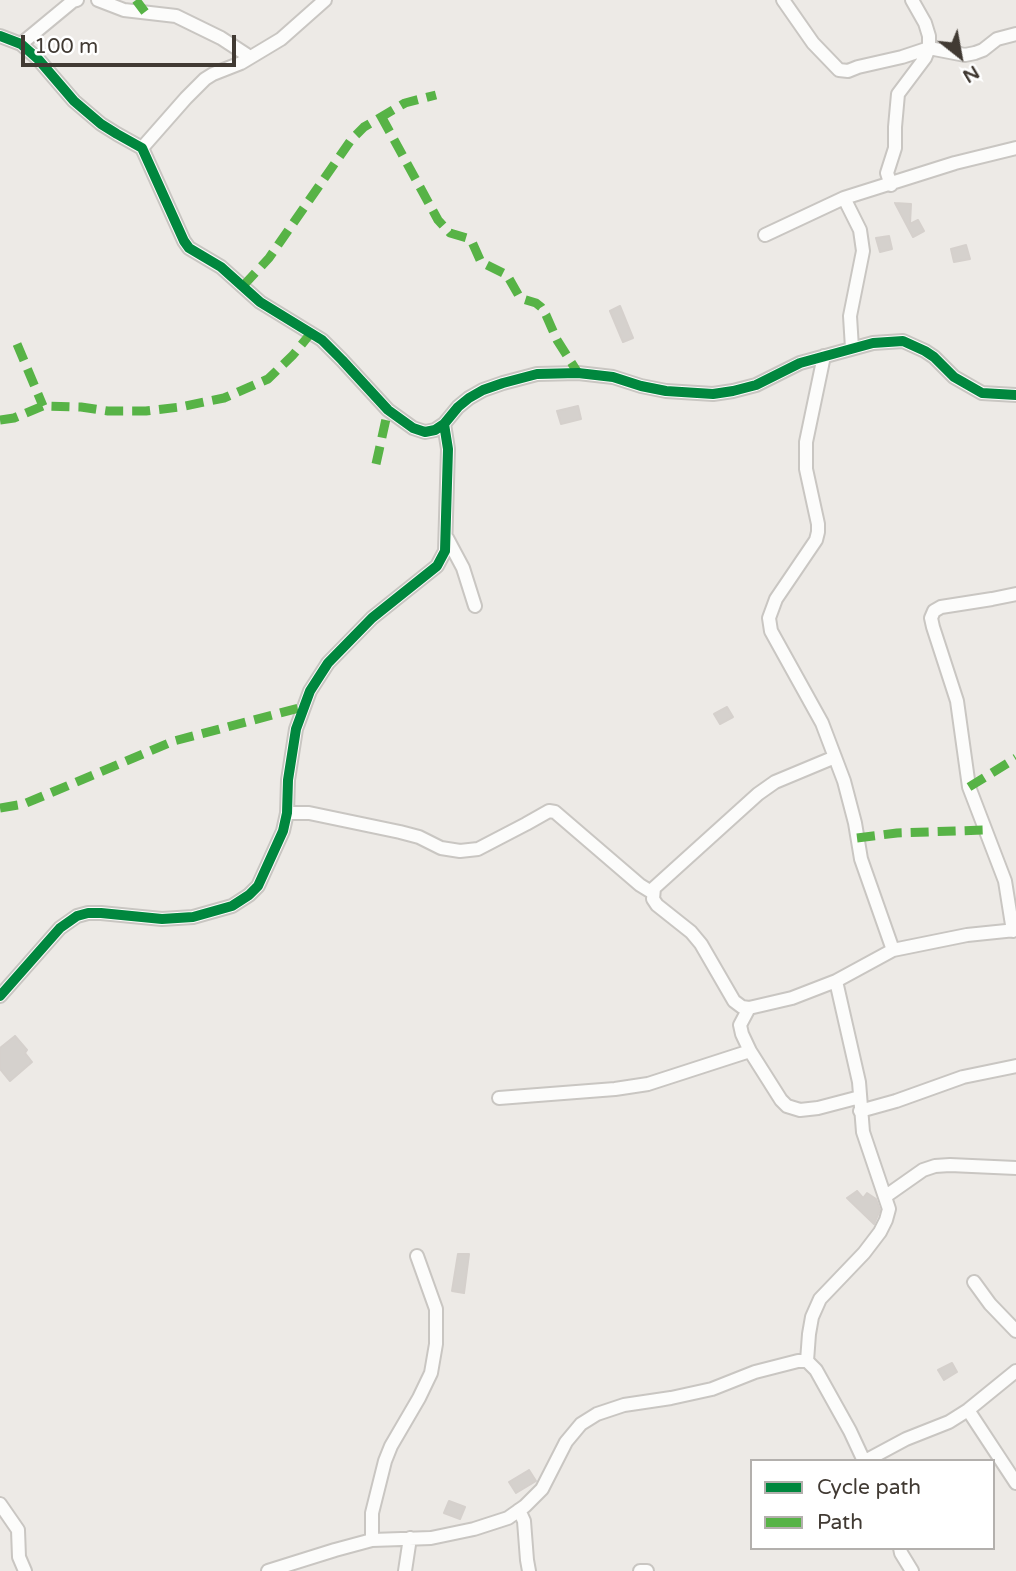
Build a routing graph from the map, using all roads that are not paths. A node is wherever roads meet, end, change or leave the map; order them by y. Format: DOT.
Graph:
graph roads {
  1 [pos="77,0"];
  2 [pos="98,0"];
  3 [pos="325,0"];
  4 [pos="783,0"];
  5 [pos="912,0"];
  6 [pos="1016,34"];
  7 [pos="0,36"];
  8 [pos="21,44"];
  9 [pos="929,48"];
  10 [pos="250,57"];
  11 [pos="142,148"];
  12 [pos="1016,148"];
  13 [pos="891,184"];
  14 [pos="845,198"];
  15 [pos="765,235"];
  16 [pos="852,348"];
  17 [pos="824,356"];
  18 [pos="1016,395"];
  19 [pos="444,424"];
  20 [pos="447,538"];
  21 [pos="1016,594"];
  22 [pos="475,606"];
  23 [pos="835,757"];
  24 [pos="287,813"];
  25 [pos="653,893"];
  26 [pos="1015,930"];
  27 [pos="893,950"];
  28 [pos="836,981"];
  29 [pos="0,996"];
  30 [pos="749,1008"];
  31 [pos="751,1051"];
  32 [pos="1016,1066"];
  33 [pos="499,1098"];
  34 [pos="860,1104"];
  35 [pos="1016,1168"];
  36 [pos="886,1196"];
  37 [pos="418,1256"];
  38 [pos="974,1282"];
  39 [pos="1016,1331"];
  40 [pos="807,1361"];
  41 [pos="1016,1371"];
  42 [pos="968,1410"];
  43 [pos="863,1459"];
  44 [pos="868,1459"];
  45 [pos="1016,1483"];
  46 [pos="0,1504"];
  47 [pos="519,1510"];
  48 [pos="410,1538"];
  49 [pos="372,1540"];
  50 [pos="900,1550"];
  51 [pos="25,1571"];
  52 [pos="268,1571"];
  53 [pos="405,1571"];
  54 [pos="529,1571"];
  55 [pos="640,1571"];
  56 [pos="647,1571"];
  57 [pos="912,1571"];
  1 -- 8 [label="street"];
  2 -- 10 [label="street"];
  3 -- 10 [label="street"];
  4 -- 9 [label="street"];
  5 -- 9 [label="street"];
  6 -- 9 [label="street"];
  7 -- 8 [label="street"];
  8 -- 11 [label="street"];
  9 -- 13 [label="street"];
  10 -- 11 [label="street"];
  11 -- 19 [label="street"];
  12 -- 13 [label="street"];
  13 -- 14 [label="street"];
  14 -- 15 [label="street"];
  14 -- 16 [label="street"];
  16 -- 17 [label="street"];
  16 -- 18 [label="street"];
  17 -- 19 [label="street"];
  17 -- 23 [label="street"];
  19 -- 20 [label="street"];
  20 -- 22 [label="street"];
  20 -- 24 [label="street"];
  21 -- 26 [label="street"];
  23 -- 25 [label="street"];
  23 -- 27 [label="street"];
  24 -- 25 [label="street"];
  24 -- 29 [label="street"];
  25 -- 30 [label="street"];
  26 -- 27 [label="street"];
  27 -- 28 [label="street"];
  28 -- 30 [label="street"];
  28 -- 34 [label="street"];
  30 -- 31 [label="street"];
  31 -- 33 [label="street"];
  31 -- 34 [label="street"];
  32 -- 34 [label="street"];
  34 -- 36 [label="street"];
  35 -- 36 [label="street"];
  36 -- 40 [label="street"];
  37 -- 49 [label="street"];
  38 -- 39 [label="street"];
  40 -- 43 [label="street"];
  40 -- 47 [label="street"];
  41 -- 42 [label="street"];
  42 -- 44 [label="street"];
  42 -- 45 [label="street"];
  46 -- 51 [label="street"];
  47 -- 48 [label="street"];
  47 -- 54 [label="street"];
  48 -- 49 [label="street"];
  48 -- 53 [label="street"];
  49 -- 52 [label="street"];
  50 -- 57 [label="street"];
  55 -- 56 [label="street"];
}
